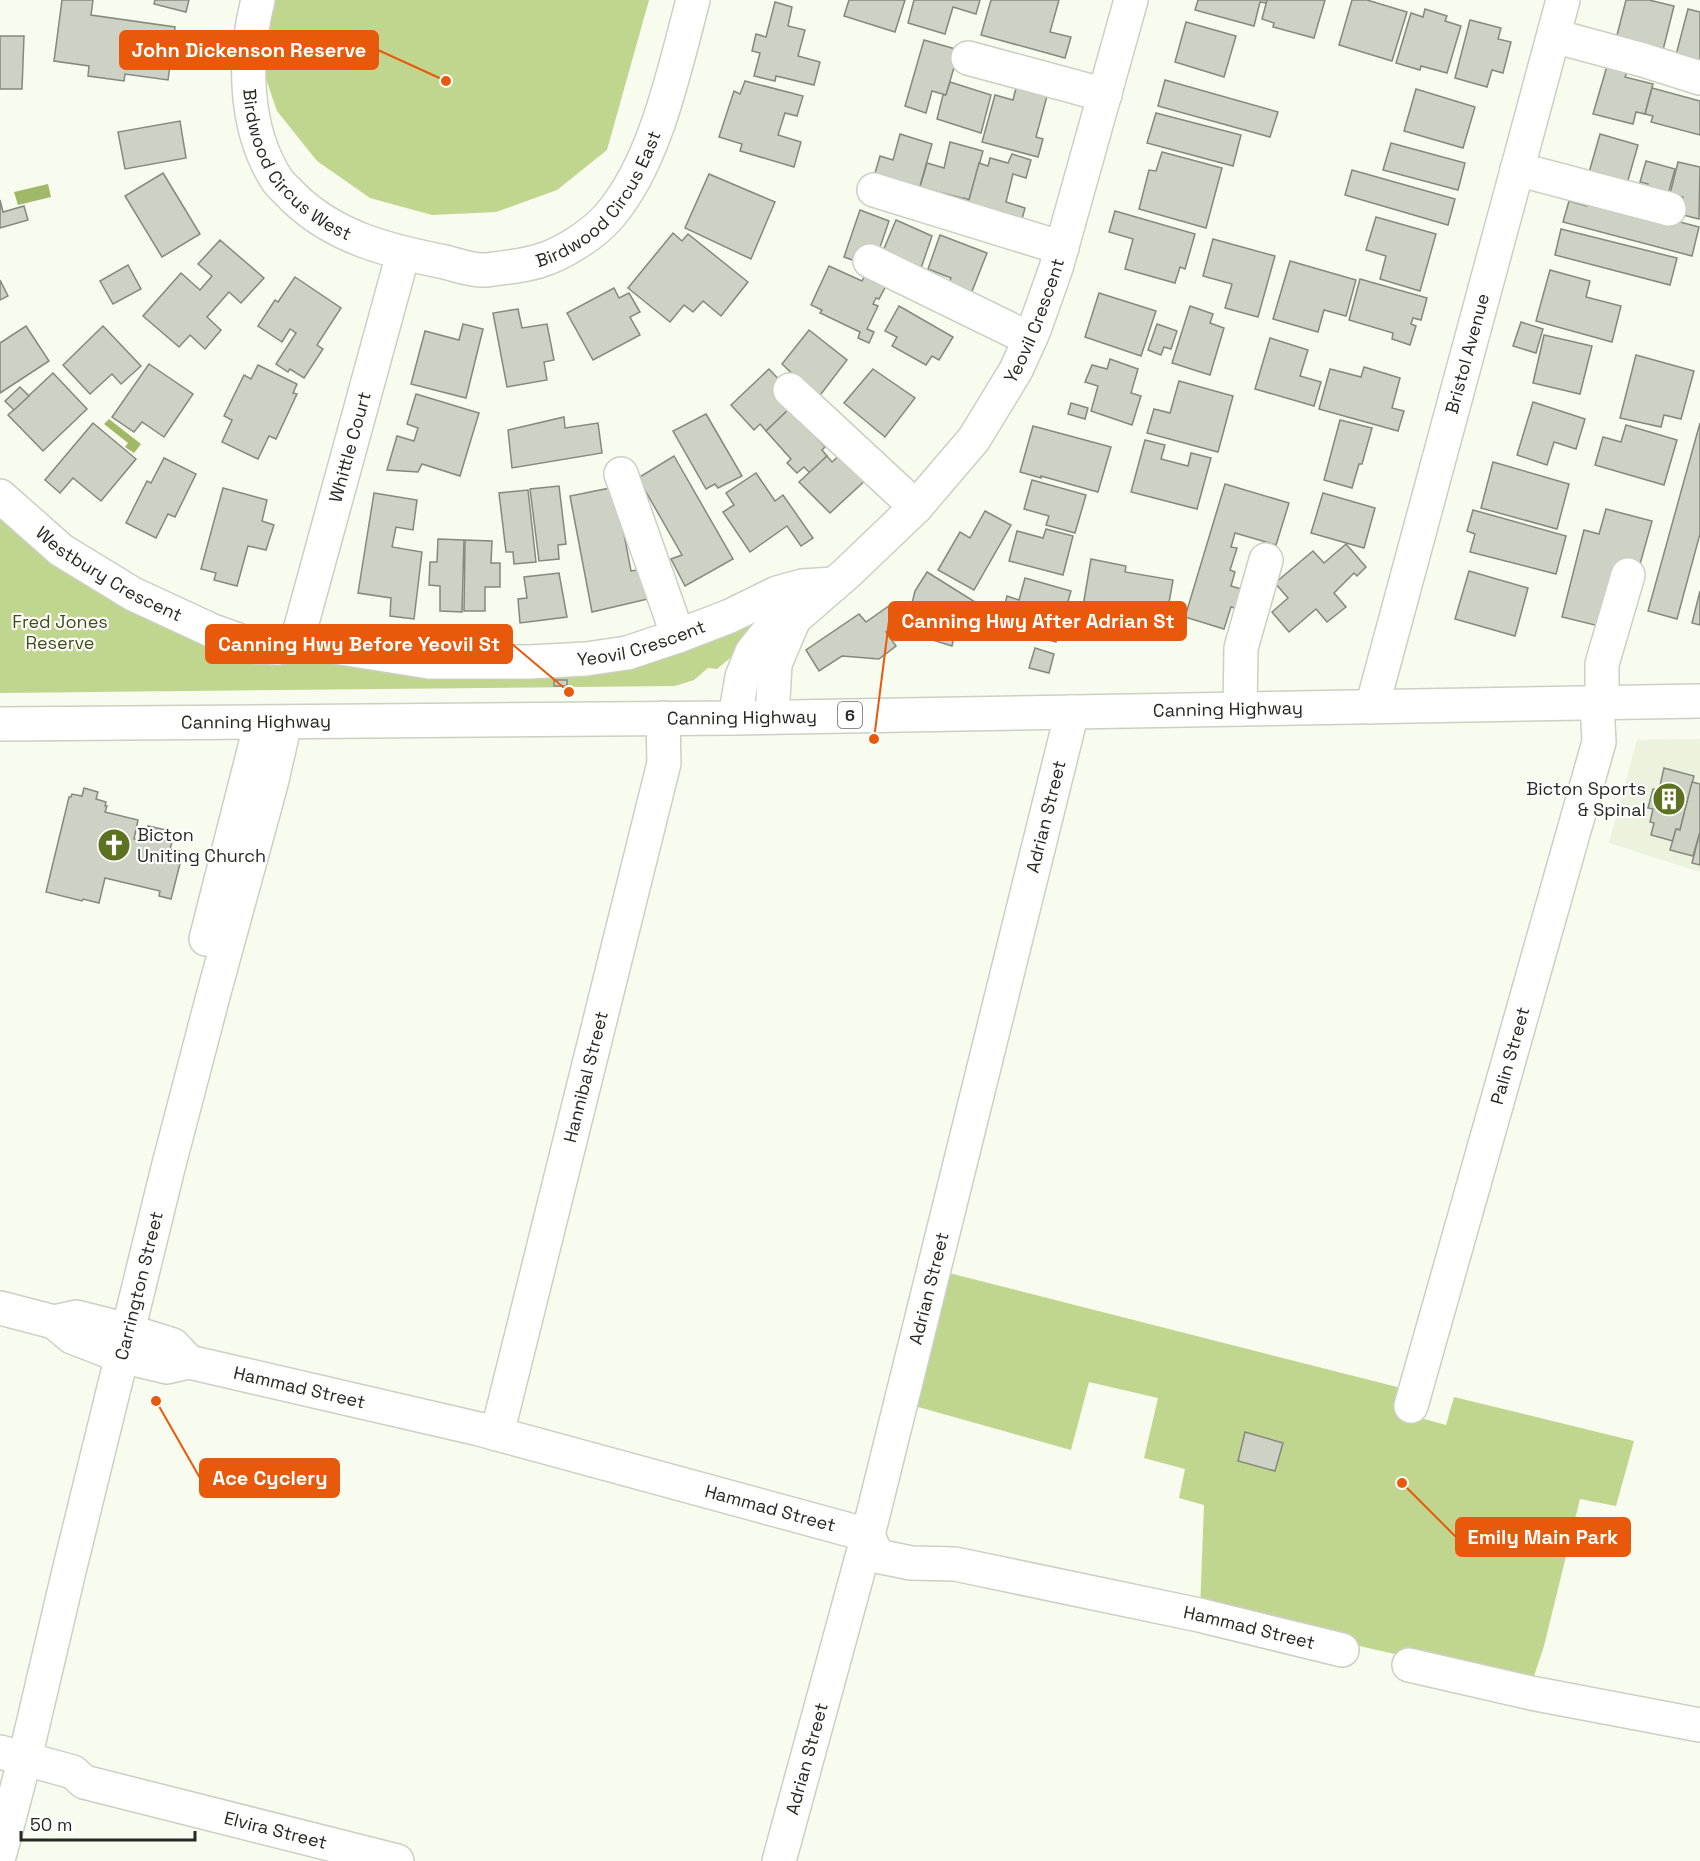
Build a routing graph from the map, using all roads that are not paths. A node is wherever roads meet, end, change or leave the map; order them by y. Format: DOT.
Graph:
graph roads {
  1 [pos="258,0"];
  2 [pos="693,0"];
  3 [pos="1131,0"];
  4 [pos="1563,0"];
  5 [pos="1554,36"];
  6 [pos="968,58"];
  7 [pos="1700,78"];
  8 [pos="1105,96"];
  9 [pos="1517,169"];
  10 [pos="874,190"];
  11 [pos="1669,209"];
  12 [pos="1062,248"];
  13 [pos="403,254"];
  14 [pos="870,261"];
  15 [pos="1030,339"];
  16 [pos="790,390"];
  17 [pos="621,474"];
  18 [pos="0,496"];
  19 [pos="916,507"];
  20 [pos="1266,560"];
  21 [pos="1628,575"];
  22 [pos="834,584"];
  23 [pos="794,619"];
  24 [pos="678,636"];
  25 [pos="297,641"];
  26 [pos="1700,701"];
  27 [pos="1600,703"];
  28 [pos="1372,707"];
  29 [pos="1240,709"];
  30 [pos="1072,712"];
  31 [pos="735,717"];
  32 [pos="772,717"];
  33 [pos="663,718"];
  34 [pos="273,723"];
  35 [pos="0,724"];
  36 [pos="0,1308"];
  37 [pos="117,1340"];
  38 [pos="1412,1406"];
  39 [pos="496,1434"];
  40 [pos="868,1535"];
  41 [pos="1342,1650"];
  42 [pos="1409,1665"];
  43 [pos="1700,1725"];
  44 [pos="8,1765"];
  45 [pos="0,1853"];
  46 [pos="397,1861"];
  47 [pos="779,1861"];
  1 -- 13 [label="main road, Birdwood Circus West"];
  2 -- 13 [label="main road, Birdwood Circus East"];
  3 -- 8 [label="main road, Yeovil Crescent"];
  4 -- 5 [label="main road, Bristol Avenue"];
  5 -- 7 [label="main road"];
  5 -- 9 [label="main road, Bristol Avenue"];
  6 -- 8 [label="main road"];
  8 -- 12 [label="main road, Yeovil Crescent"];
  9 -- 11 [label="main road"];
  9 -- 28 [label="main road, Bristol Avenue"];
  10 -- 12 [label="main road"];
  12 -- 15 [label="main road, Yeovil Crescent"];
  13 -- 25 [label="main road, Whittle Court"];
  14 -- 15 [label="main road"];
  15 -- 19 [label="main road, Yeovil Crescent"];
  16 -- 19 [label="main road"];
  17 -- 24 [label="main road"];
  18 -- 25 [label="main road, Westbury Crescent"];
  19 -- 22 [label="main road, Yeovil Crescent"];
  20 -- 29 [label="main road"];
  21 -- 27 [label="main road, Palin Street"];
  22 -- 23 [label="main road, Yeovil Crescent"];
  22 -- 24 [label="main road, Yeovil Crescent"];
  23 -- 31 [label="main road, Yeovil Crescent"];
  23 -- 32 [label="main road, Yeovil Crescent"];
  24 -- 25 [label="main road, Yeovil Crescent"];
  26 -- 27 [label="main road, Canning Highway / 6"];
  27 -- 28 [label="main road, Canning Highway / 6"];
  27 -- 38 [label="main road, Palin Street"];
  28 -- 29 [label="main road, Canning Highway / 6"];
  29 -- 30 [label="main road, Canning Highway / 6"];
  30 -- 32 [label="main road, Canning Highway / 6"];
  30 -- 40 [label="main road, Adrian Street"];
  31 -- 32 [label="main road, Canning Highway / 6"];
  31 -- 33 [label="main road, Canning Highway / 6"];
  33 -- 34 [label="main road, Canning Highway / 6"];
  33 -- 39 [label="main road, Hannibal Street"];
  34 -- 35 [label="main road, Canning Highway / 6"];
  34 -- 37 [label="main road, Carrington Street"];
  36 -- 37 [label="main road, Hammad Street"];
  37 -- 39 [label="main road, Hammad Street"];
  37 -- 44 [label="main road, Carrington Street"];
  39 -- 40 [label="main road, Hammad Street"];
  40 -- 41 [label="main road, Hammad Street"];
  40 -- 47 [label="main road, Adrian Street"];
  42 -- 43 [label="main road"];
  44 -- 45 [label="main road, Carrington Street"];
  44 -- 46 [label="main road, Elvira Street"];
}
